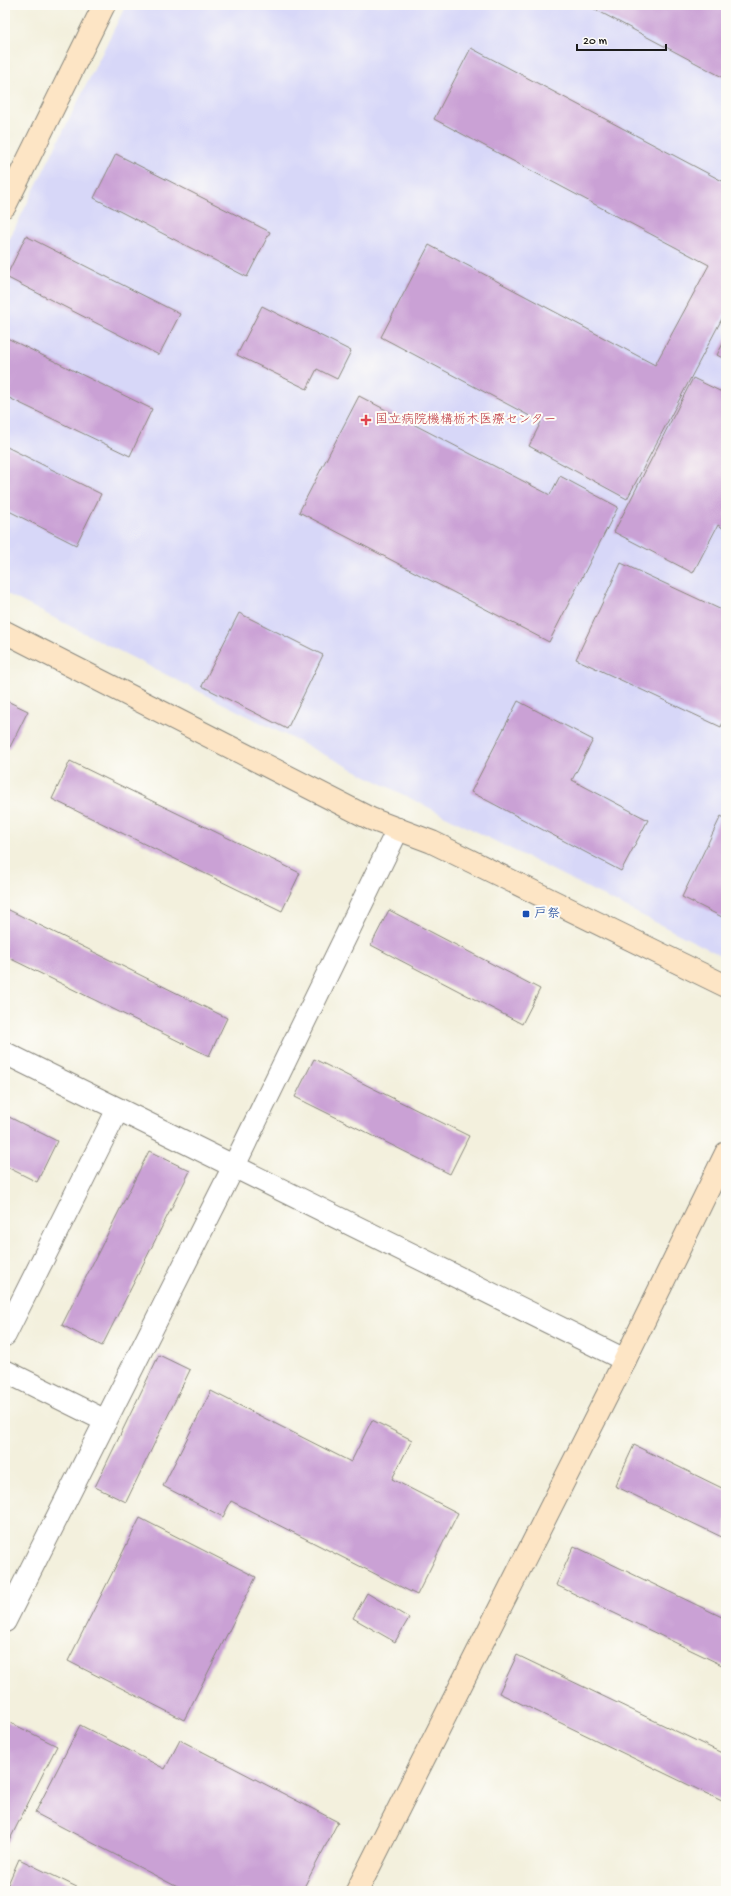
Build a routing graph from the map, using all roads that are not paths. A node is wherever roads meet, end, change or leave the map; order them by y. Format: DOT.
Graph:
graph roads {
  1 [pos="104,5"];
  2 [pos="5,206"];
  3 [pos="5,632"];
  4 [pos="398,829"];
  5 [pos="726,986"];
  6 [pos="5,1053"];
  7 [pos="118,1109"];
  8 [pos="726,1154"];
  9 [pos="234,1166"];
  10 [pos="5,1335"];
  11 [pos="625,1360"];
  12 [pos="5,1371"];
  13 [pos="106,1421"];
  14 [pos="5,1621"];
  15 [pos="357,1891"];
  1 -- 2 [label="street"];
  3 -- 4 [label="street"];
  4 -- 5 [label="street"];
  4 -- 9 [label="street"];
  6 -- 7 [label="street"];
  7 -- 9 [label="street"];
  7 -- 10 [label="street"];
  8 -- 11 [label="street"];
  9 -- 11 [label="street"];
  9 -- 13 [label="street"];
  11 -- 15 [label="street"];
  12 -- 13 [label="street"];
  13 -- 14 [label="street"];
}
